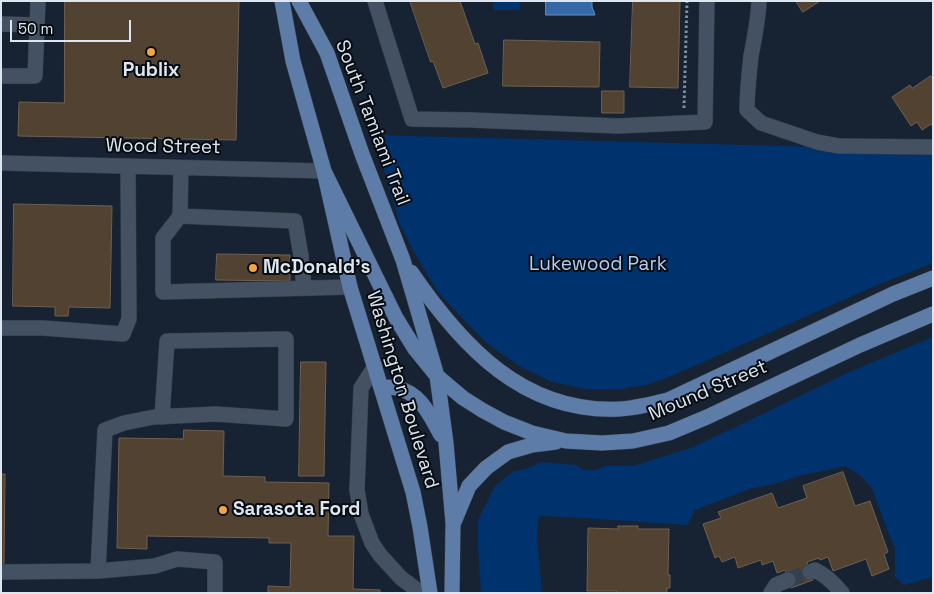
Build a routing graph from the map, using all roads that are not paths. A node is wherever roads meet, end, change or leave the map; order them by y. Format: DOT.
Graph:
graph roads {
  1 [pos="38,1"];
  2 [pos="282,1"];
  3 [pos="299,1"];
  4 [pos="375,1"];
  5 [pos="707,1"];
  6 [pos="759,1"];
  7 [pos="1,24"];
  8 [pos="37,24"];
  9 [pos="1,76"];
  10 [pos="933,147"];
  11 [pos="1,163"];
  12 [pos="128,166"];
  13 [pos="181,168"];
  14 [pos="324,171"];
  15 [pos="180,216"];
  16 [pos="404,260"];
  17 [pos="933,278"];
  18 [pos="350,287"];
  19 [pos="304,288"];
  20 [pos="933,314"];
  21 [pos="1,328"];
  22 [pos="375,366"];
  23 [pos="437,376"];
  24 [pos="382,387"];
  25 [pos="162,417"];
  26 [pos="566,441"];
  27 [pos="446,443"];
  28 [pos="454,523"];
  29 [pos="98,571"];
  30 [pos="1,572"];
  31 [pos="810,572"];
  32 [pos="788,580"];
  33 [pos="214,593"];
  34 [pos="421,593"];
  35 [pos="430,593"];
  36 [pos="452,593"];
  37 [pos="771,593"];
  38 [pos="842,593"];
  1 -- 8 [label="street"];
  2 -- 14 [label="main road"];
  3 -- 16 [label="main road, South Tamiami Trail"];
  4 -- 5 [label="street"];
  6 -- 10 [label="street"];
  7 -- 8 [label="street"];
  8 -- 9 [label="street"];
  11 -- 12 [label="street, Wood Street"];
  12 -- 13 [label="street, Wood Street"];
  12 -- 21 [label="street"];
  13 -- 14 [label="street, Wood Street"];
  13 -- 15 [label="street"];
  14 -- 18 [label="main road, Washington Boulevard"];
  14 -- 23 [label="main road, Mound Street"];
  15 -- 19 [label="street"];
  15 -- 19 [label="street"];
  16 -- 17 [label="main road, Mound Street"];
  16 -- 23 [label="main road, Washington Boulevard"];
  18 -- 19 [label="street"];
  18 -- 22 [label="main road, Washington Boulevard"];
  20 -- 26 [label="main road, Mound Street"];
  22 -- 24 [label="main road, Washington Boulevard"];
  22 -- 34 [label="street"];
  23 -- 26 [label="main road, Mound Street"];
  23 -- 27 [label="main road, Washington Boulevard"];
  24 -- 27 [label="main road"];
  24 -- 35 [label="main road, Washington Boulevard"];
  25 -- 25 [label="street"];
  25 -- 29 [label="street"];
  26 -- 28 [label="main road"];
  27 -- 28 [label="main road, Washington Boulevard"];
  28 -- 36 [label="main road, Washington Boulevard"];
  29 -- 30 [label="street"];
  29 -- 33 [label="street"];
  31 -- 38 [label="street"];
  32 -- 37 [label="street"];
}
